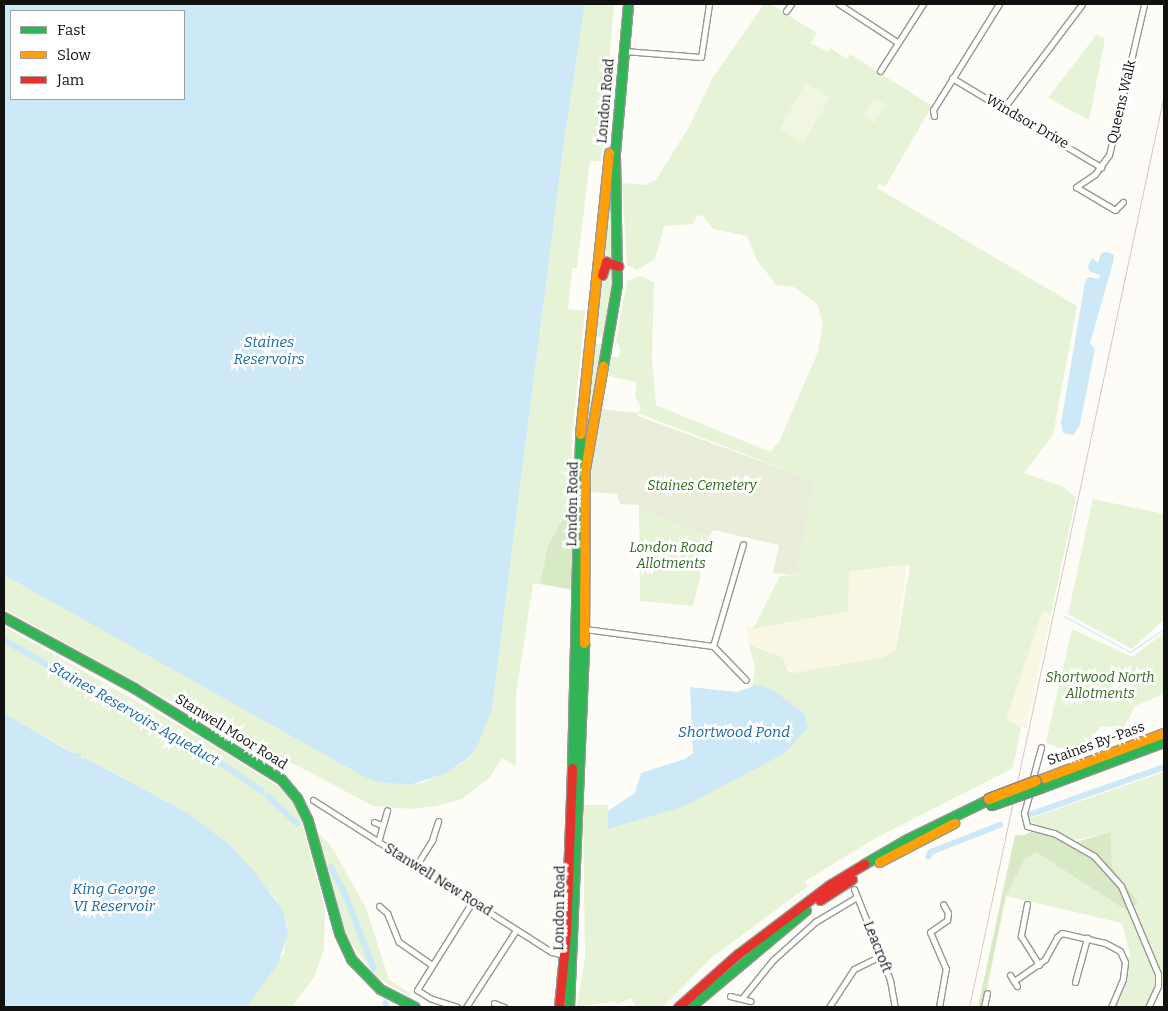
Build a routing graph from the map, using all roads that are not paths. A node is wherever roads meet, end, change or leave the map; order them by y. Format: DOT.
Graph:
graph roads {
  1 [pos="621,4"];
  2 [pos="628,4"];
  3 [pos="710,4"];
  4 [pos="791,4"];
  5 [pos="839,4"];
  6 [pos="921,4"];
  7 [pos="999,4"];
  8 [pos="1082,4"];
  9 [pos="1144,4"];
  10 [pos="786,11"];
  11 [pos="897,42"];
  12 [pos="624,51"];
  13 [pos="880,71"];
  14 [pos="952,78"];
  15 [pos="1004,109"];
  16 [pos="934,116"];
  17 [pos="1101,167"];
  18 [pos="1123,202"];
  19 [pos="618,266"];
  20 [pos="593,319"];
  21 [pos="611,333"];
  22 [pos="591,335"];
  23 [pos="743,544"];
  24 [pos="4,617"];
  25 [pos="585,629"];
  26 [pos="713,646"];
  27 [pos="746,680"];
  28 [pos="1164,733"];
  29 [pos="1164,742"];
  30 [pos="1041,747"];
  31 [pos="1038,784"];
  32 [pos="313,800"];
  33 [pos="387,810"];
  34 [pos="438,821"];
  35 [pos="374,822"];
  36 [pos="382,825"];
  37 [pos="432,840"];
  38 [pos="378,842"];
  39 [pos="440,842"];
  40 [pos="416,866"];
  41 [pos="846,884"];
  42 [pos="857,898"];
  43 [pos="472,902"];
  44 [pos="946,904"];
  45 [pos="1027,904"];
  46 [pos="379,906"];
  47 [pos="516,930"];
  48 [pos="1087,938"];
  49 [pos="564,955"];
  50 [pos="880,956"];
  51 [pos="1039,965"];
  52 [pos="432,966"];
  53 [pos="1068,973"];
  54 [pos="1010,975"];
  55 [pos="1076,975"];
  56 [pos="1075,982"];
  57 [pos="987,993"];
  58 [pos="730,996"];
  59 [pos="743,997"];
  60 [pos="750,1001"];
  61 [pos="494,1003"];
  62 [pos="415,1007"];
  63 [pos="457,1007"];
  64 [pos="466,1007"];
  65 [pos="504,1007"];
  66 [pos="558,1007"];
  67 [pos="569,1007"];
  68 [pos="678,1007"];
  69 [pos="690,1007"];
  70 [pos="829,1007"];
  71 [pos="834,1007"];
  72 [pos="895,1007"];
  73 [pos="939,1007"];
  74 [pos="984,1007"];
  75 [pos="1111,1007"];
  76 [pos="1148,1007"];
  1 -- 20 [label="main road"];
  2 -- 12 [label="main road, London Road"];
  3 -- 12 [label="street"];
  4 -- 10 [label="street"];
  5 -- 11 [label="street"];
  6 -- 11 [label="street"];
  7 -- 14 [label="street"];
  8 -- 15 [label="street"];
  9 -- 17 [label="street, Queens Walk"];
  11 -- 13 [label="street"];
  12 -- 19 [label="main road, London Road"];
  14 -- 15 [label="street, Windsor Drive"];
  14 -- 16 [label="street"];
  15 -- 17 [label="street, Windsor Drive"];
  17 -- 18 [label="street, Queens Walk"];
  19 -- 20 [label="main road"];
  19 -- 21 [label="main road, London Road"];
  20 -- 22 [label="main road"];
  21 -- 22 [label="main road"];
  21 -- 25 [label="main road, London Road"];
  22 -- 49 [label="main road"];
  23 -- 26 [label="street"];
  24 -- 62 [label="main road, Stanwell Moor Road"];
  25 -- 26 [label="street"];
  25 -- 67 [label="main road, London Road"];
  26 -- 27 [label="street"];
  28 -- 31 [label="main road, Staines By-Pass"];
  29 -- 31 [label="main road, Staines By-Pass"];
  30 -- 76 [label="street"];
  31 -- 41 [label="main road, bridge"];
  32 -- 38 [label="street, Stanwell New Road"];
  33 -- 36 [label="street"];
  34 -- 37 [label="street"];
  35 -- 36 [label="street"];
  36 -- 38 [label="street"];
  37 -- 39 [label="street"];
  37 -- 40 [label="street"];
  38 -- 40 [label="street, Stanwell New Road"];
  40 -- 43 [label="street, Stanwell New Road"];
  41 -- 42 [label="street, Leacroft"];
  41 -- 68 [label="main road"];
  41 -- 69 [label="main road"];
  42 -- 50 [label="street, Leacroft"];
  42 -- 59 [label="street"];
  43 -- 47 [label="street, Stanwell New Road"];
  43 -- 52 [label="street"];
  44 -- 73 [label="street"];
  45 -- 51 [label="street"];
  46 -- 52 [label="street"];
  47 -- 49 [label="street, Stanwell New Road"];
  47 -- 64 [label="street"];
  48 -- 51 [label="street"];
  48 -- 55 [label="street"];
  48 -- 75 [label="street"];
  49 -- 66 [label="main road"];
  50 -- 70 [label="street"];
  50 -- 72 [label="street, Leacroft"];
  51 -- 54 [label="street"];
  52 -- 63 [label="street"];
  53 -- 55 [label="street"];
  55 -- 56 [label="street"];
  57 -- 74 [label="street"];
  58 -- 59 [label="street"];
  59 -- 60 [label="street"];
  61 -- 65 [label="street"];
  70 -- 71 [label="street"];
}
